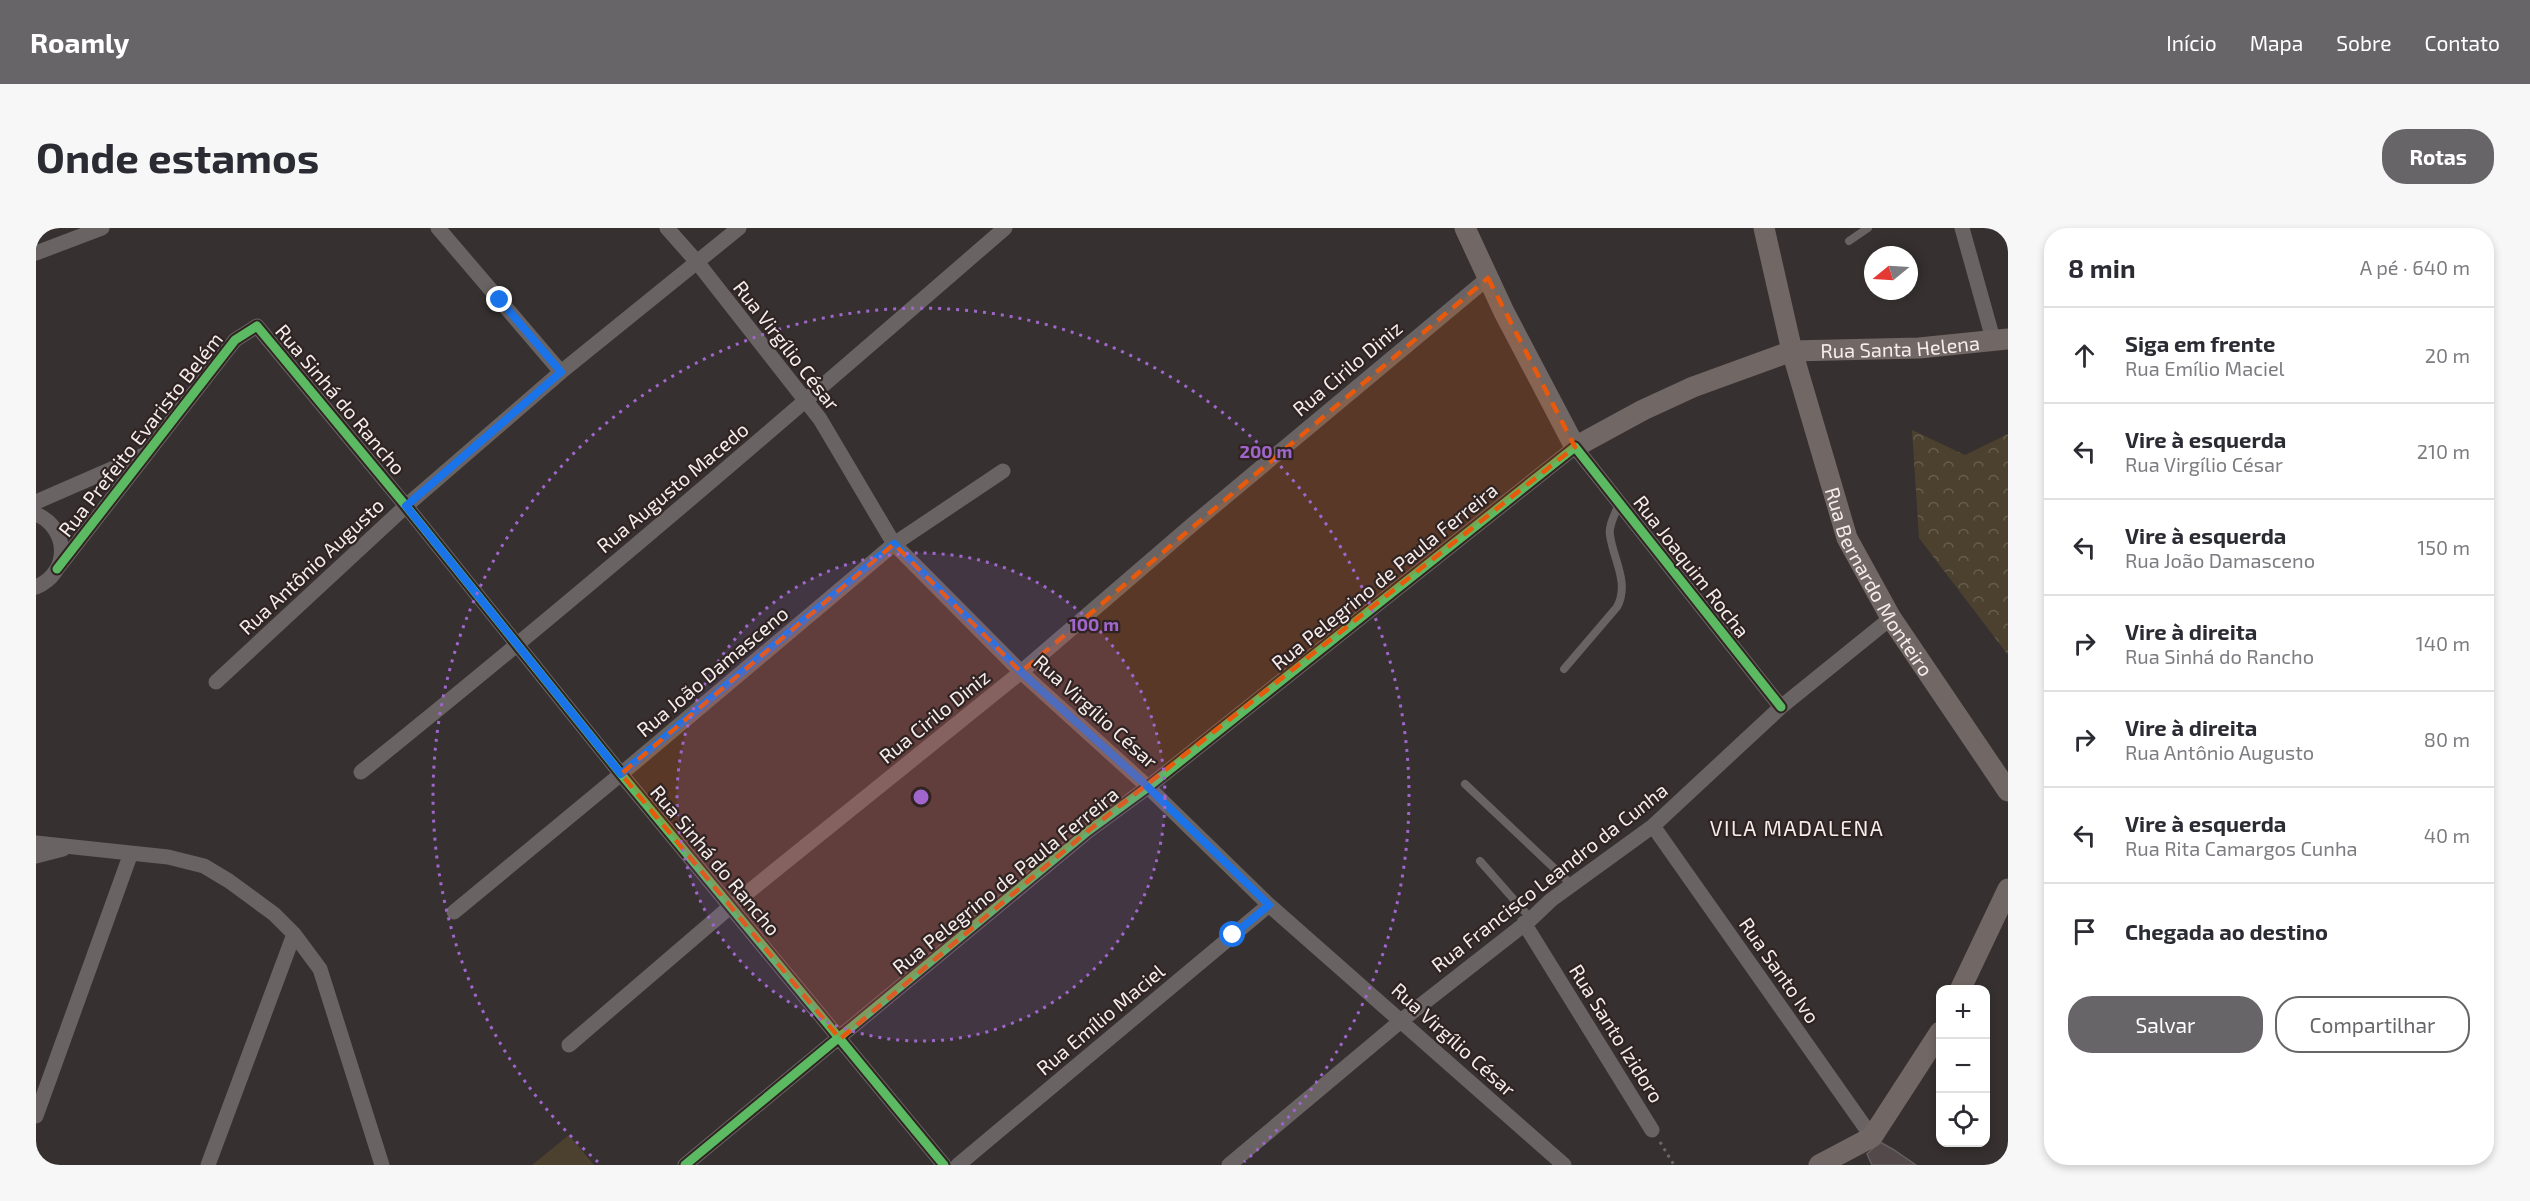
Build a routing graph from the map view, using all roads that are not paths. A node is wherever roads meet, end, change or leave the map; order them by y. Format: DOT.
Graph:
graph roads {
  1 [pos="102,228"];
  2 [pos="438,228"];
  3 [pos="667,228"];
  4 [pos="739,228"];
  5 [pos="1005,228"];
  6 [pos="1465,228"];
  7 [pos="1764,228"];
  8 [pos="1868,228"];
  9 [pos="1962,228"];
  10 [pos="1849,241"];
  11 [pos="36,253"];
  12 [pos="697,262"];
  13 [pos="1488,278"];
  14 [pos="257,326"];
  15 [pos="2001,339"];
  16 [pos="1792,351"];
  17 [pos="561,372"];
  18 [pos="806,401"];
  19 [pos="1575,447"];
  20 [pos="147,454"];
  21 [pos="1003,471"];
  22 [pos="36,502"];
  23 [pos="1619,502"];
  24 [pos="406,506"];
  25 [pos="36,514"];
  26 [pos="894,544"];
  27 [pos="57,569"];
  28 [pos="41,584"];
  29 [pos="36,595"];
  30 [pos="1891,618"];
  31 [pos="519,645"];
  32 [pos="1564,669"];
  33 [pos="1021,672"];
  34 [pos="216,682"];
  35 [pos="1781,707"];
  36 [pos="361,772"];
  37 [pos="621,774"];
  38 [pos="1466,784"];
  39 [pos="1148,787"];
  40 [pos="2008,791"];
  41 [pos="1653,826"];
  42 [pos="36,843"];
  43 [pos="71,847"];
  44 [pos="131,853"];
  45 [pos="36,856"];
  46 [pos="1480,861"];
  47 [pos="1572,885"];
  48 [pos="2008,889"];
  49 [pos="1269,905"];
  50 [pos="731,906"];
  51 [pos="454,912"];
  52 [pos="1528,921"];
  53 [pos="294,934"];
  54 [pos="1962,985"];
  55 [pos="1402,1020"];
  56 [pos="840,1039"];
  57 [pos="1936,1039"];
  58 [pos="569,1045"];
  59 [pos="36,1116"];
  60 [pos="1652,1130"];
  61 [pos="1872,1137"];
  62 [pos="208,1165"];
  63 [pos="382,1165"];
  64 [pos="685,1165"];
  65 [pos="944,1165"];
  66 [pos="958,1165"];
  67 [pos="1229,1165"];
  68 [pos="1564,1165"];
  69 [pos="1818,1165"];
  1 -- 11 [label="street"];
  2 -- 17 [label="street"];
  3 -- 12 [label="street, Rua Virgílio César"];
  4 -- 12 [label="street, Rua Antônio Augusto"];
  5 -- 18 [label="street, Rua Augusto Macedo"];
  6 -- 13 [label="main road, Rua Joaquim Rocha"];
  7 -- 16 [label="main road, Rua Bernardo Monteiro"];
  8 -- 10 [label="lane"];
  9 -- 15 [label="street"];
  12 -- 17 [label="street, Rua Antônio Augusto"];
  12 -- 18 [label="street, Rua Virgílio César"];
  13 -- 19 [label="main road, Rua Joaquim Rocha"];
  13 -- 33 [label="street, Rua Cirilo Diniz"];
  14 -- 20 [label="street, Rua Prefeito Evaristo Belém"];
  14 -- 24 [label="street, Rua Sinhá do Rancho"];
  15 -- 16 [label="main road, Rua Santa Helena"];
  16 -- 19 [label="main road, Rua Pelegrino de Paula Ferreira"];
  16 -- 30 [label="main road, Rua Bernardo Monteiro"];
  17 -- 24 [label="street, Rua Antônio Augusto"];
  18 -- 26 [label="street, Rua Virgílio César"];
  18 -- 31 [label="street, Rua Augusto Macedo"];
  19 -- 23 [label="street, Rua Joaquim Rocha"];
  19 -- 39 [label="street, Rua Pelegrino de Paula Ferreira"];
  20 -- 22 [label="street, Rua Prefeito Evaristo Belém"];
  20 -- 27 [label="street, Rua Prefeito Evaristo Belém"];
  21 -- 26 [label="street, Rua João Damasceno"];
  23 -- 32 [label="lane"];
  23 -- 35 [label="street, Rua Joaquim Rocha"];
  24 -- 31 [label="street, Rua Sinhá do Rancho"];
  24 -- 34 [label="street, Rua Antônio Augusto"];
  25 -- 27 [label="street"];
  26 -- 33 [label="street, Rua Virgílio César"];
  26 -- 37 [label="street, Rua João Damasceno"];
  27 -- 28 [label="street, Rua Prefeito Evaristo Belém"];
  28 -- 29 [label="street"];
  30 -- 35 [label="street, Rua Francisco Leandro da Cunha"];
  30 -- 40 [label="main road, Rua Bernardo Monteiro"];
  31 -- 36 [label="street, Rua Augusto Macedo"];
  31 -- 37 [label="street, Rua Sinhá do Rancho"];
  33 -- 39 [label="street, Rua Virgílio César"];
  33 -- 50 [label="street, Rua Cirilo Diniz"];
  35 -- 41 [label="street, Rua Francisco Leandro da Cunha"];
  37 -- 50 [label="street, Rua Sinhá do Rancho"];
  37 -- 51 [label="street, Rua João Damasceno"];
  38 -- 47 [label="lane"];
  39 -- 49 [label="street, Rua Virgílio César"];
  39 -- 56 [label="street, Rua Pelegrino de Paula Ferreira"];
  41 -- 47 [label="street, Rua Francisco Leandro da Cunha"];
  41 -- 61 [label="street, Rua Santo Ivo"];
  42 -- 43 [label="street"];
  43 -- 44 [label="street"];
  43 -- 45 [label="street"];
  44 -- 53 [label="street"];
  44 -- 59 [label="street"];
  46 -- 52 [label="lane"];
  47 -- 52 [label="street, Rua Francisco Leandro da Cunha"];
  48 -- 54 [label="main road"];
  49 -- 55 [label="street, Rua Virgílio César"];
  49 -- 66 [label="street, Rua Emílio Maciel"];
  50 -- 56 [label="street, Rua Sinhá do Rancho"];
  50 -- 58 [label="street, Rua Cirilo Diniz"];
  52 -- 55 [label="street, Rua Francisco Leandro da Cunha"];
  52 -- 60 [label="street, Rua Santo Izidoro"];
  53 -- 62 [label="street"];
  53 -- 63 [label="street"];
  55 -- 67 [label="street, Rua Francisco Leandro da Cunha"];
  55 -- 68 [label="street, Rua Virgílio César"];
  56 -- 64 [label="street, Rua Pelegrino de Paula Ferreira"];
  56 -- 65 [label="street, Rua Sinhá do Rancho"];
  57 -- 61 [label="main road"];
  61 -- 69 [label="main road"];
}
